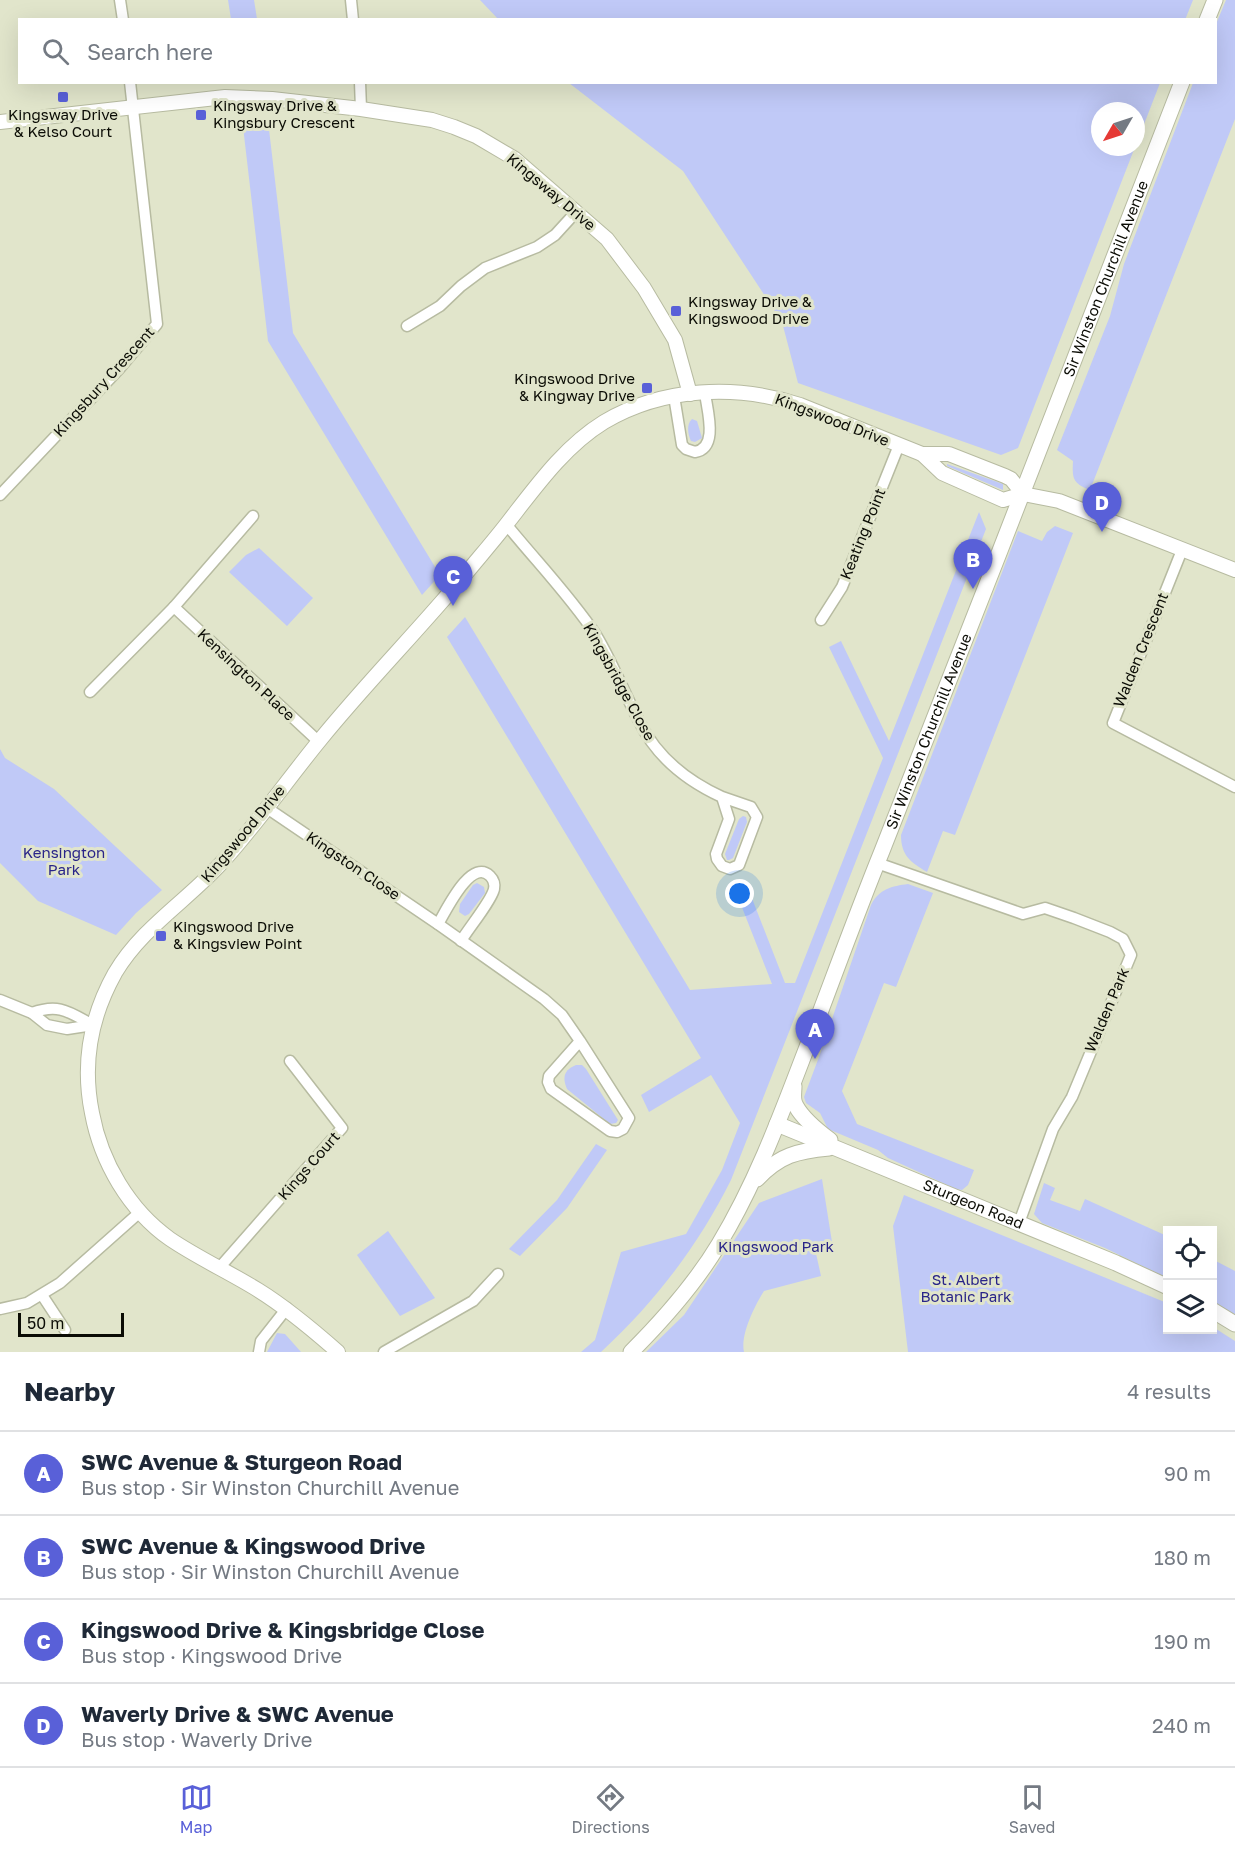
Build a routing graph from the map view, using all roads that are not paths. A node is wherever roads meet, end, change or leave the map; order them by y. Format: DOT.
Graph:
graph roads {
  1 [pos="120,0"];
  2 [pos="351,0"];
  3 [pos="1215,0"];
  4 [pos="123,18"];
  5 [pos="353,18"];
  6 [pos="1208,18"];
  7 [pos="129,84"];
  8 [pos="360,84"];
  9 [pos="1181,84"];
  10 [pos="132,106"];
  11 [pos="361,109"];
  12 [pos="0,122"];
  13 [pos="576,212"];
  14 [pos="407,326"];
  15 [pos="705,393"];
  16 [pos="690,394"];
  17 [pos="674,396"];
  18 [pos="899,445"];
  19 [pos="922,454"];
  20 [pos="1023,494"];
  21 [pos="0,495"];
  22 [pos="253,516"];
  23 [pos="506,524"];
  24 [pos="1182,550"];
  25 [pos="1235,570"];
  26 [pos="174,607"];
  27 [pos="822,620"];
  28 [pos="90,692"];
  29 [pos="318,741"];
  30 [pos="1235,787"];
  31 [pos="722,797"];
  32 [pos="267,808"];
  33 [pos="877,863"];
  34 [pos="438,924"];
  35 [pos="461,941"];
  36 [pos="0,1000"];
  37 [pos="32,1013"];
  38 [pos="93,1025"];
  39 [pos="580,1041"];
  40 [pos="290,1061"];
  41 [pos="795,1079"];
  42 [pos="777,1124"];
  43 [pos="832,1148"];
  44 [pos="850,1154"];
  45 [pos="751,1185"];
  46 [pos="140,1212"];
  47 [pos="1018,1223"];
  48 [pos="220,1267"];
  49 [pos="498,1274"];
  50 [pos="1163,1285"];
  51 [pos="42,1295"];
  52 [pos="287,1308"];
  53 [pos="0,1309"];
  54 [pos="1217,1313"];
  55 [pos="1235,1324"];
  56 [pos="64,1330"];
  57 [pos="259,1352"];
  58 [pos="338,1352"];
  59 [pos="384,1352"];
  60 [pos="631,1352"];
  1 -- 4 [label="street"];
  2 -- 5 [label="street"];
  3 -- 6 [label="main road"];
  7 -- 10 [label="street, Kingsbury Crescent"];
  8 -- 11 [label="street"];
  9 -- 20 [label="main road, Sir Winston Churchill Avenue"];
  10 -- 11 [label="street, Kingsway Drive"];
  10 -- 12 [label="street, Kingsway Drive"];
  10 -- 21 [label="street, Kingsbury Crescent"];
  11 -- 13 [label="street, Kingsway Drive"];
  13 -- 14 [label="street"];
  13 -- 16 [label="street, Kingsway Drive"];
  15 -- 16 [label="street, Kingswood Drive"];
  15 -- 17 [label="street"];
  15 -- 18 [label="street, Kingswood Drive"];
  16 -- 17 [label="street, Kingswood Drive"];
  17 -- 23 [label="street, Kingswood Drive"];
  18 -- 19 [label="street, Kingswood Drive"];
  18 -- 27 [label="street, Keating Point"];
  19 -- 20 [label="street, Kingswood Drive"];
  19 -- 20 [label="street, Kingswood Drive"];
  20 -- 24 [label="street"];
  20 -- 33 [label="main road, Sir Winston Churchill Avenue"];
  22 -- 26 [label="street"];
  23 -- 29 [label="street, Kingswood Drive"];
  23 -- 31 [label="street, Kingsbridge Close"];
  24 -- 25 [label="street"];
  24 -- 30 [label="street, Walden Crescent"];
  26 -- 28 [label="street"];
  26 -- 29 [label="street, Kensington Place"];
  29 -- 32 [label="street, Kingswood Drive"];
  31 -- 31 [label="street, Kingsbridge Close"];
  32 -- 34 [label="street, Kingston Close"];
  32 -- 38 [label="street, Kingswood Drive"];
  33 -- 41 [label="main road, Sir Winston Churchill Avenue"];
  33 -- 47 [label="street, Walden Park"];
  34 -- 35 [label="street, Kingston Close"];
  34 -- 35 [label="street"];
  35 -- 39 [label="street, Kingston Close"];
  36 -- 37 [label="street"];
  37 -- 38 [label="street"];
  37 -- 38 [label="street"];
  38 -- 46 [label="street, Kingswood Drive"];
  39 -- 39 [label="street, Kingston Close"];
  40 -- 48 [label="street, Kings Court"];
  41 -- 42 [label="main road, Sir Winston Churchill Avenue"];
  41 -- 44 [label="main road"];
  42 -- 43 [label="main road, Sturgeon Road"];
  42 -- 45 [label="main road, Sir Winston Churchill Avenue"];
  43 -- 44 [label="main road, Sturgeon Road"];
  43 -- 45 [label="main road"];
  44 -- 47 [label="main road, Sturgeon Road"];
  45 -- 60 [label="main road, Sir Winston Churchill Avenue"];
  46 -- 48 [label="street, Kingswood Drive"];
  46 -- 51 [label="street"];
  47 -- 50 [label="main road, Sturgeon Road"];
  48 -- 52 [label="street, Kingswood Drive"];
  49 -- 59 [label="street"];
  51 -- 53 [label="street"];
  51 -- 56 [label="street"];
  52 -- 57 [label="street"];
  52 -- 58 [label="street, Kingswood Drive"];
  54 -- 55 [label="main road"];
}
